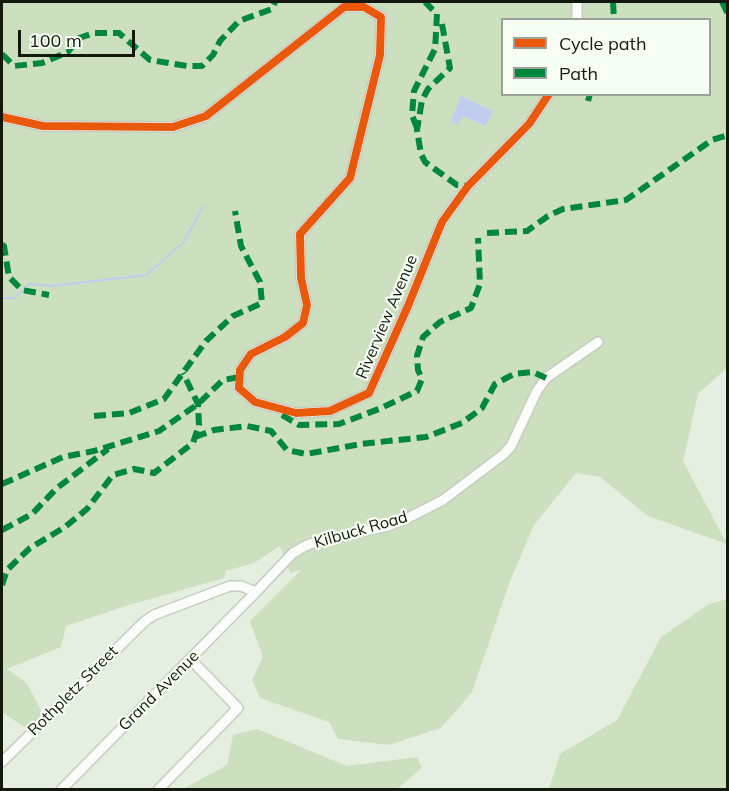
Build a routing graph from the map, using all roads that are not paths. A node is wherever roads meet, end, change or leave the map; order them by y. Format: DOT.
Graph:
graph roads {
  1 [pos="577,2"];
  2 [pos="577,18"];
  3 [pos="548,96"];
  4 [pos="2,117"];
  5 [pos="598,342"];
  6 [pos="256,592"];
  7 [pos="190,659"];
  8 [pos="2,762"];
  9 [pos="61,789"];
  10 [pos="158,789"];
  1 -- 2 [label="street"];
  3 -- 4 [label="street, Riverview Avenue"];
  5 -- 6 [label="street, Kilbuck Road"];
  6 -- 7 [label="street, Grand Avenue"];
  6 -- 8 [label="street, Rothpletz Street"];
  7 -- 9 [label="street, Grand Avenue"];
  7 -- 10 [label="street"];
}
